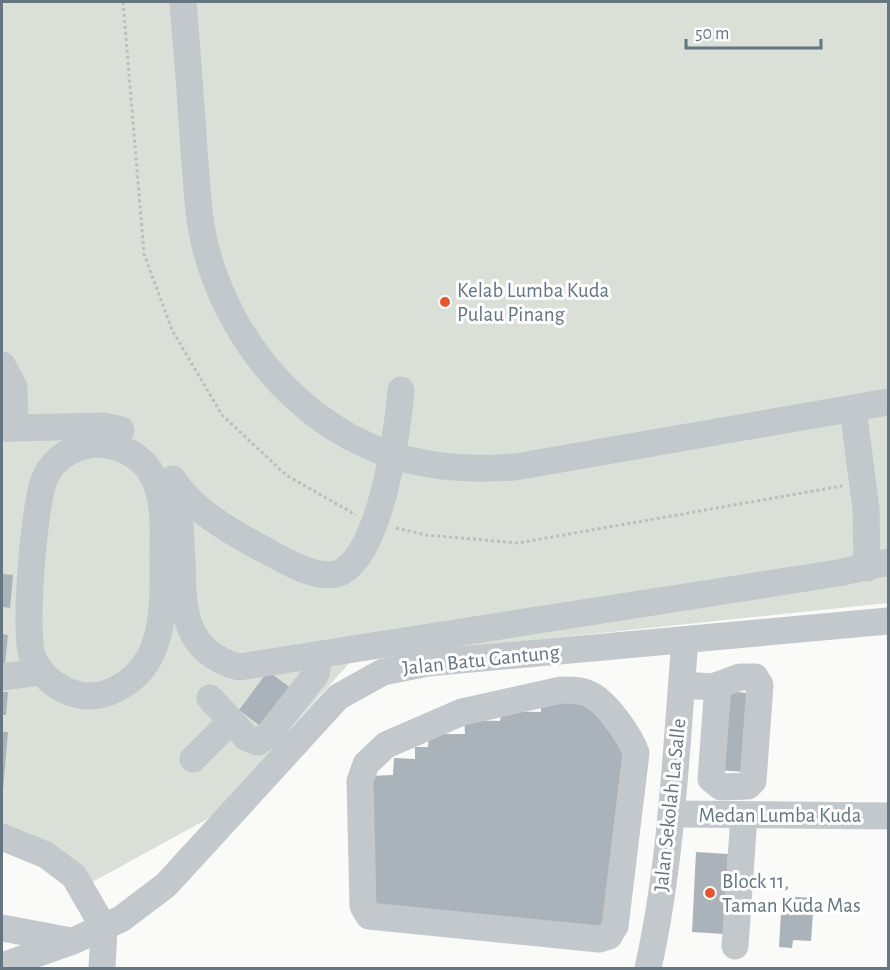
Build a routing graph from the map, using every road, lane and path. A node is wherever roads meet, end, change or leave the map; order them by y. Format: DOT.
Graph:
graph roads {
  1 [pos="183,2"];
  2 [pos="2,365"];
  3 [pos="401,390"];
  4 [pos="888,402"];
  5 [pos="853,409"];
  6 [pos="18,428"];
  7 [pos="391,454"];
  8 [pos="56,463"];
  9 [pos="178,487"];
  10 [pos="878,565"];
  11 [pos="888,621"];
  12 [pos="686,640"];
  13 [pos="319,655"];
  14 [pos="41,672"];
  15 [pos="2,677"];
  16 [pos="682,685"];
  17 [pos="718,685"];
  18 [pos="210,699"];
  19 [pos="231,721"];
  20 [pos="193,759"];
  21 [pos="671,814"];
  22 [pos="744,816"];
  23 [pos="888,816"];
  24 [pos="2,837"];
  25 [pos="618,894"];
  26 [pos="660,897"];
  27 [pos="615,926"];
  28 [pos="2,928"];
  29 [pos="104,928"];
  30 [pos="657,929"];
  31 [pos="73,941"];
  32 [pos="735,946"];
  33 [pos="2,966"];
  34 [pos="102,969"];
  35 [pos="648,969"];
  1 -- 7 [label="street"];
  2 -- 6 [label="street"];
  3 -- 7 [label="street"];
  4 -- 5 [label="street"];
  5 -- 7 [label="street"];
  5 -- 10 [label="street"];
  6 -- 8 [label="street"];
  6 -- 9 [label="street"];
  7 -- 9 [label="street"];
  8 -- 14 [label="street"];
  8 -- 14 [label="street"];
  9 -- 13 [label="street"];
  10 -- 13 [label="street"];
  11 -- 12 [label="street, Jalan Batu Gantung"];
  12 -- 16 [label="street, Jalan Sekolah La Salle"];
  12 -- 29 [label="street, Jalan Batu Gantung"];
  13 -- 19 [label="street"];
  14 -- 15 [label="street"];
  16 -- 17 [label="street"];
  16 -- 21 [label="street, Jalan Sekolah La Salle"];
  18 -- 19 [label="street"];
  19 -- 20 [label="street"];
  21 -- 22 [label="street, Medan Lumba Kuda"];
  21 -- 26 [label="street, Jalan Sekolah La Salle"];
  22 -- 23 [label="street, Medan Lumba Kuda"];
  22 -- 32 [label="street"];
  24 -- 29 [label="street"];
  25 -- 26 [label="street"];
  25 -- 27 [label="street"];
  25 -- 27 [label="street"];
  26 -- 30 [label="street, Jalan Sekolah La Salle"];
  27 -- 30 [label="street"];
  28 -- 31 [label="street"];
  29 -- 31 [label="street, Jalan Batu Gantung"];
  29 -- 34 [label="street"];
  30 -- 35 [label="street, Jalan Sekolah La Salle"];
  31 -- 33 [label="street, Jalan Batu Gantung"];
}
